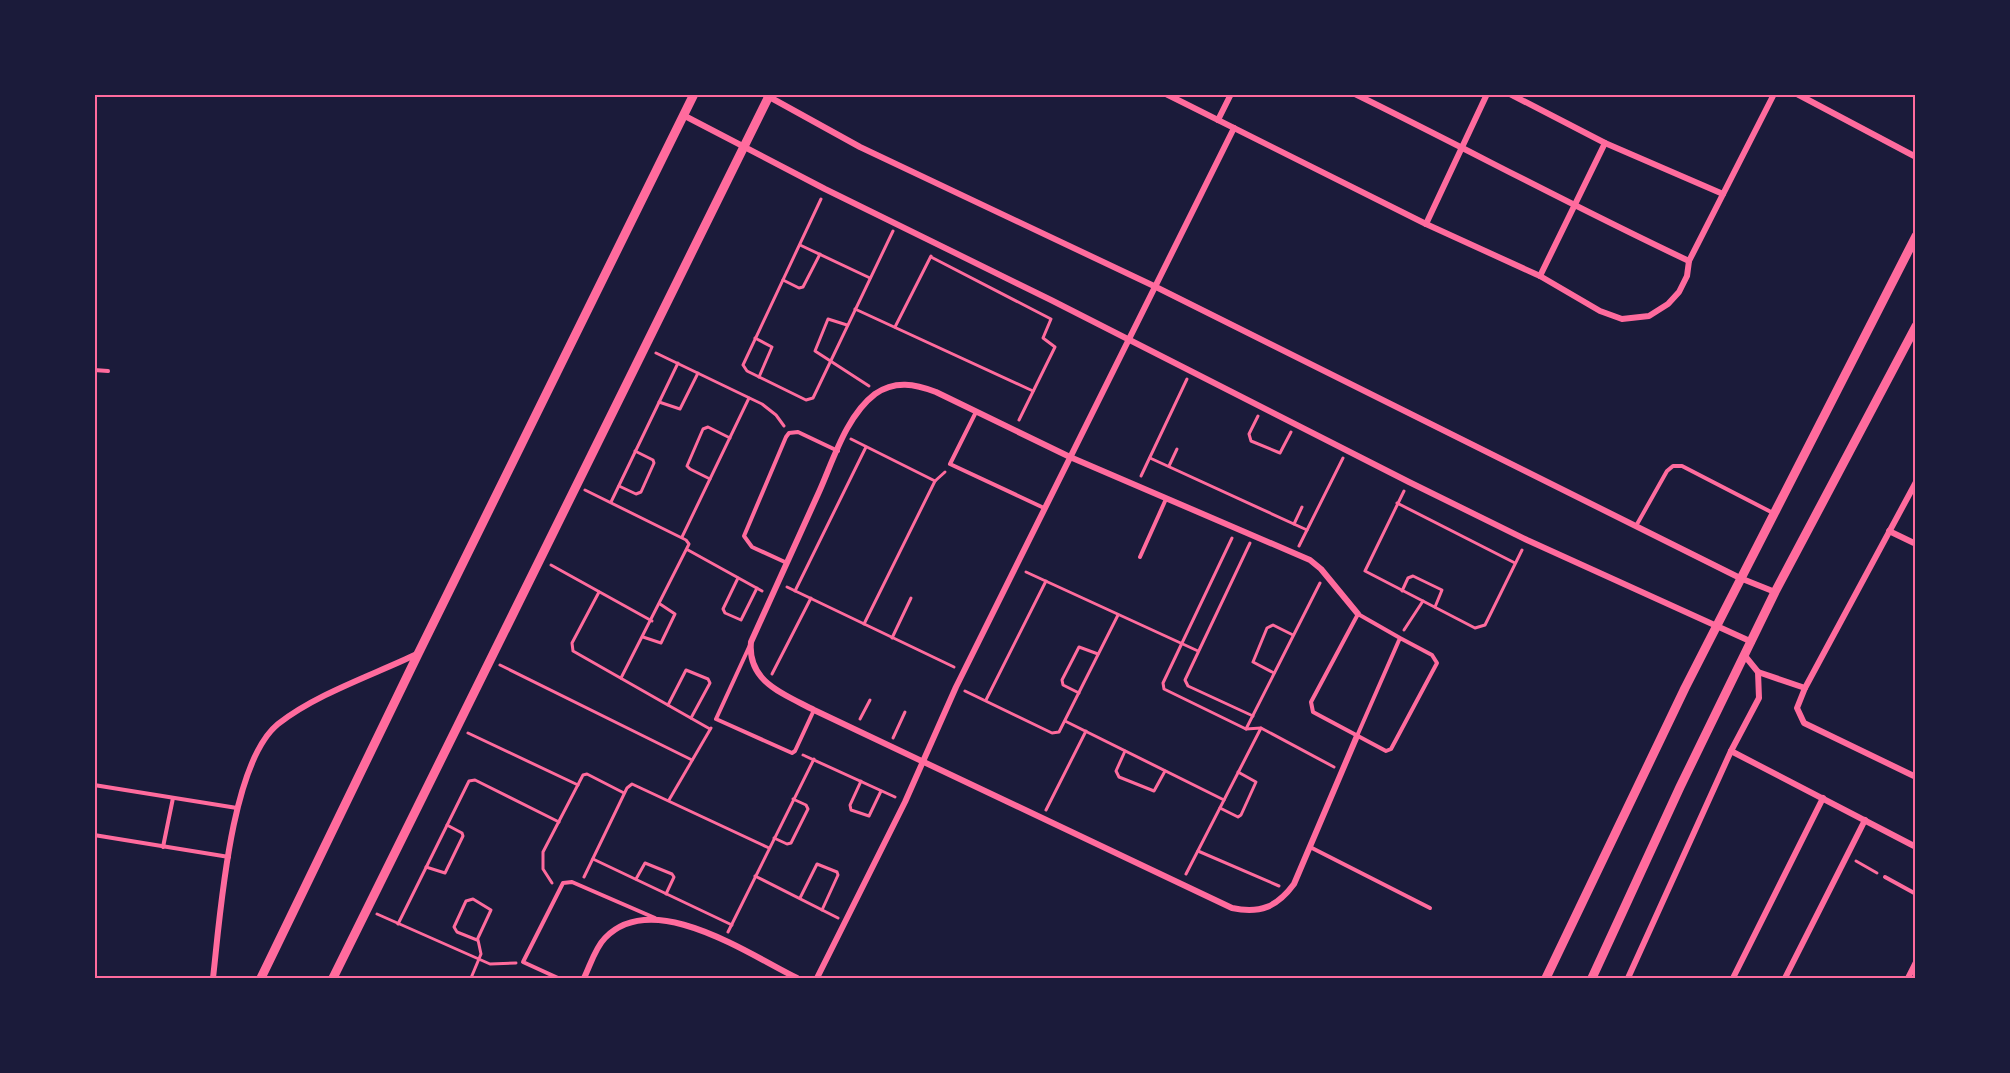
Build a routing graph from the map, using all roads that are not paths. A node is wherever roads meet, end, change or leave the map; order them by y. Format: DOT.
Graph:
graph roads {
  1 [pos="694,94"];
  2 [pos="1166,94"];
  3 [pos="1231,94"];
  4 [pos="1355,94"];
  5 [pos="1488,94"];
  6 [pos="1510,94"];
  7 [pos="1774,94"];
  8 [pos="1797,94"];
  9 [pos="768,95"];
  10 [pos="684,115"];
  11 [pos="1218,120"];
  12 [pos="1234,128"];
  13 [pos="1605,143"];
  14 [pos="745,145"];
  15 [pos="1464,147"];
  16 [pos="1916,157"];
  17 [pos="1724,194"];
  18 [pos="1572,206"];
  19 [pos="1426,224"];
  20 [pos="1916,236"];
  21 [pos="1689,261"];
  22 [pos="1540,276"];
  23 [pos="1154,286"];
  24 [pos="1916,326"];
  25 [pos="1127,339"];
  26 [pos="94,370"];
  27 [pos="108,371"];
  28 [pos="976,412"];
  29 [pos="838,451"];
  30 [pos="1070,457"];
  31 [pos="1916,482"];
  32 [pos="1166,498"];
  33 [pos="1044,508"];
  34 [pos="1773,513"];
  35 [pos="1636,526"];
  36 [pos="1889,531"];
  37 [pos="1916,544"];
  38 [pos="1140,557"];
  39 [pos="787,563"];
  40 [pos="1740,578"];
  41 [pos="1775,592"];
  42 [pos="1359,614"];
  43 [pos="1717,627"];
  44 [pos="1400,638"];
  45 [pos="751,642"];
  46 [pos="1752,642"];
  47 [pos="418,654"];
  48 [pos="1745,656"];
  49 [pos="1758,672"];
  50 [pos="1805,688"];
  51 [pos="814,710"];
  52 [pos="1357,736"];
  53 [pos="1731,751"];
  54 [pos="923,760"];
  55 [pos="1916,777"];
  56 [pos="94,785"];
  57 [pos="173,798"];
  58 [pos="1824,798"];
  59 [pos="238,809"];
  60 [pos="1865,820"];
  61 [pos="94,835"];
  62 [pos="163,847"];
  63 [pos="1309,847"];
  64 [pos="1916,847"];
  65 [pos="229,857"];
  66 [pos="1885,877"];
  67 [pos="1916,894"];
  68 [pos="1430,908"];
  69 [pos="655,918"];
  70 [pos="1916,962"];
  71 [pos="213,978"];
  72 [pos="261,978"];
  73 [pos="333,978"];
  74 [pos="558,978"];
  75 [pos="584,978"];
  76 [pos="798,978"];
  77 [pos="818,978"];
  78 [pos="1546,978"];
  79 [pos="1592,978"];
  80 [pos="1628,978"];
  81 [pos="1733,978"];
  82 [pos="1785,978"];
  83 [pos="1908,978"];
  1 -- 10 [label="street"];
  2 -- 11 [label="street"];
  3 -- 11 [label="street"];
  4 -- 15 [label="street"];
  5 -- 15 [label="street"];
  6 -- 13 [label="street"];
  7 -- 17 [label="street"];
  8 -- 16 [label="street"];
  9 -- 14 [label="street"];
  9 -- 23 [label="street"];
  10 -- 14 [label="street"];
  10 -- 47 [label="street"];
  11 -- 12 [label="street"];
  12 -- 19 [label="street"];
  12 -- 23 [label="street"];
  13 -- 17 [label="street"];
  13 -- 18 [label="street"];
  14 -- 25 [label="street"];
  14 -- 73 [label="street"];
  15 -- 18 [label="street"];
  15 -- 19 [label="street"];
  17 -- 21 [label="street"];
  18 -- 21 [label="street"];
  18 -- 22 [label="street"];
  19 -- 22 [label="street"];
  20 -- 34 [label="street"];
  21 -- 22 [label="street"];
  23 -- 25 [label="street"];
  23 -- 35 [label="street"];
  24 -- 41 [label="street"];
  25 -- 30 [label="street"];
  25 -- 43 [label="street"];
  26 -- 27 [label="lane"];
  28 -- 29 [label="street"];
  28 -- 30 [label="street"];
  28 -- 33 [label="lane"];
  29 -- 39 [label="street"];
  29 -- 39 [label="lane"];
  30 -- 32 [label="street"];
  30 -- 33 [label="street"];
  31 -- 36 [label="street"];
  32 -- 38 [label="lane"];
  32 -- 42 [label="street"];
  33 -- 54 [label="street"];
  34 -- 35 [label="lane"];
  34 -- 40 [label="street"];
  35 -- 40 [label="street"];
  36 -- 37 [label="street"];
  36 -- 50 [label="street"];
  39 -- 45 [label="street"];
  40 -- 41 [label="street"];
  40 -- 43 [label="street"];
  41 -- 46 [label="street"];
  42 -- 44 [label="lane"];
  42 -- 52 [label="lane"];
  43 -- 46 [label="street"];
  43 -- 78 [label="street"];
  44 -- 52 [label="lane"];
  44 -- 52 [label="lane"];
  45 -- 51 [label="street"];
  45 -- 51 [label="lane"];
  46 -- 48 [label="street"];
  47 -- 59 [label="street"];
  47 -- 72 [label="street"];
  48 -- 49 [label="street"];
  48 -- 79 [label="street"];
  49 -- 50 [label="street"];
  49 -- 53 [label="street"];
  50 -- 55 [label="street"];
  51 -- 54 [label="street"];
  52 -- 63 [label="street"];
  53 -- 58 [label="street"];
  53 -- 80 [label="street"];
  54 -- 63 [label="street"];
  54 -- 77 [label="street"];
  56 -- 57 [label="lane"];
  57 -- 59 [label="lane"];
  57 -- 62 [label="lane"];
  58 -- 60 [label="street"];
  58 -- 81 [label="street"];
  59 -- 65 [label="street"];
  60 -- 64 [label="street"];
  60 -- 82 [label="street"];
  61 -- 62 [label="lane"];
  62 -- 65 [label="lane"];
  63 -- 68 [label="lane"];
  65 -- 71 [label="street"];
  66 -- 67 [label="lane"];
  69 -- 74 [label="lane"];
  69 -- 75 [label="street"];
  69 -- 76 [label="street"];
  70 -- 83 [label="street"];
}
